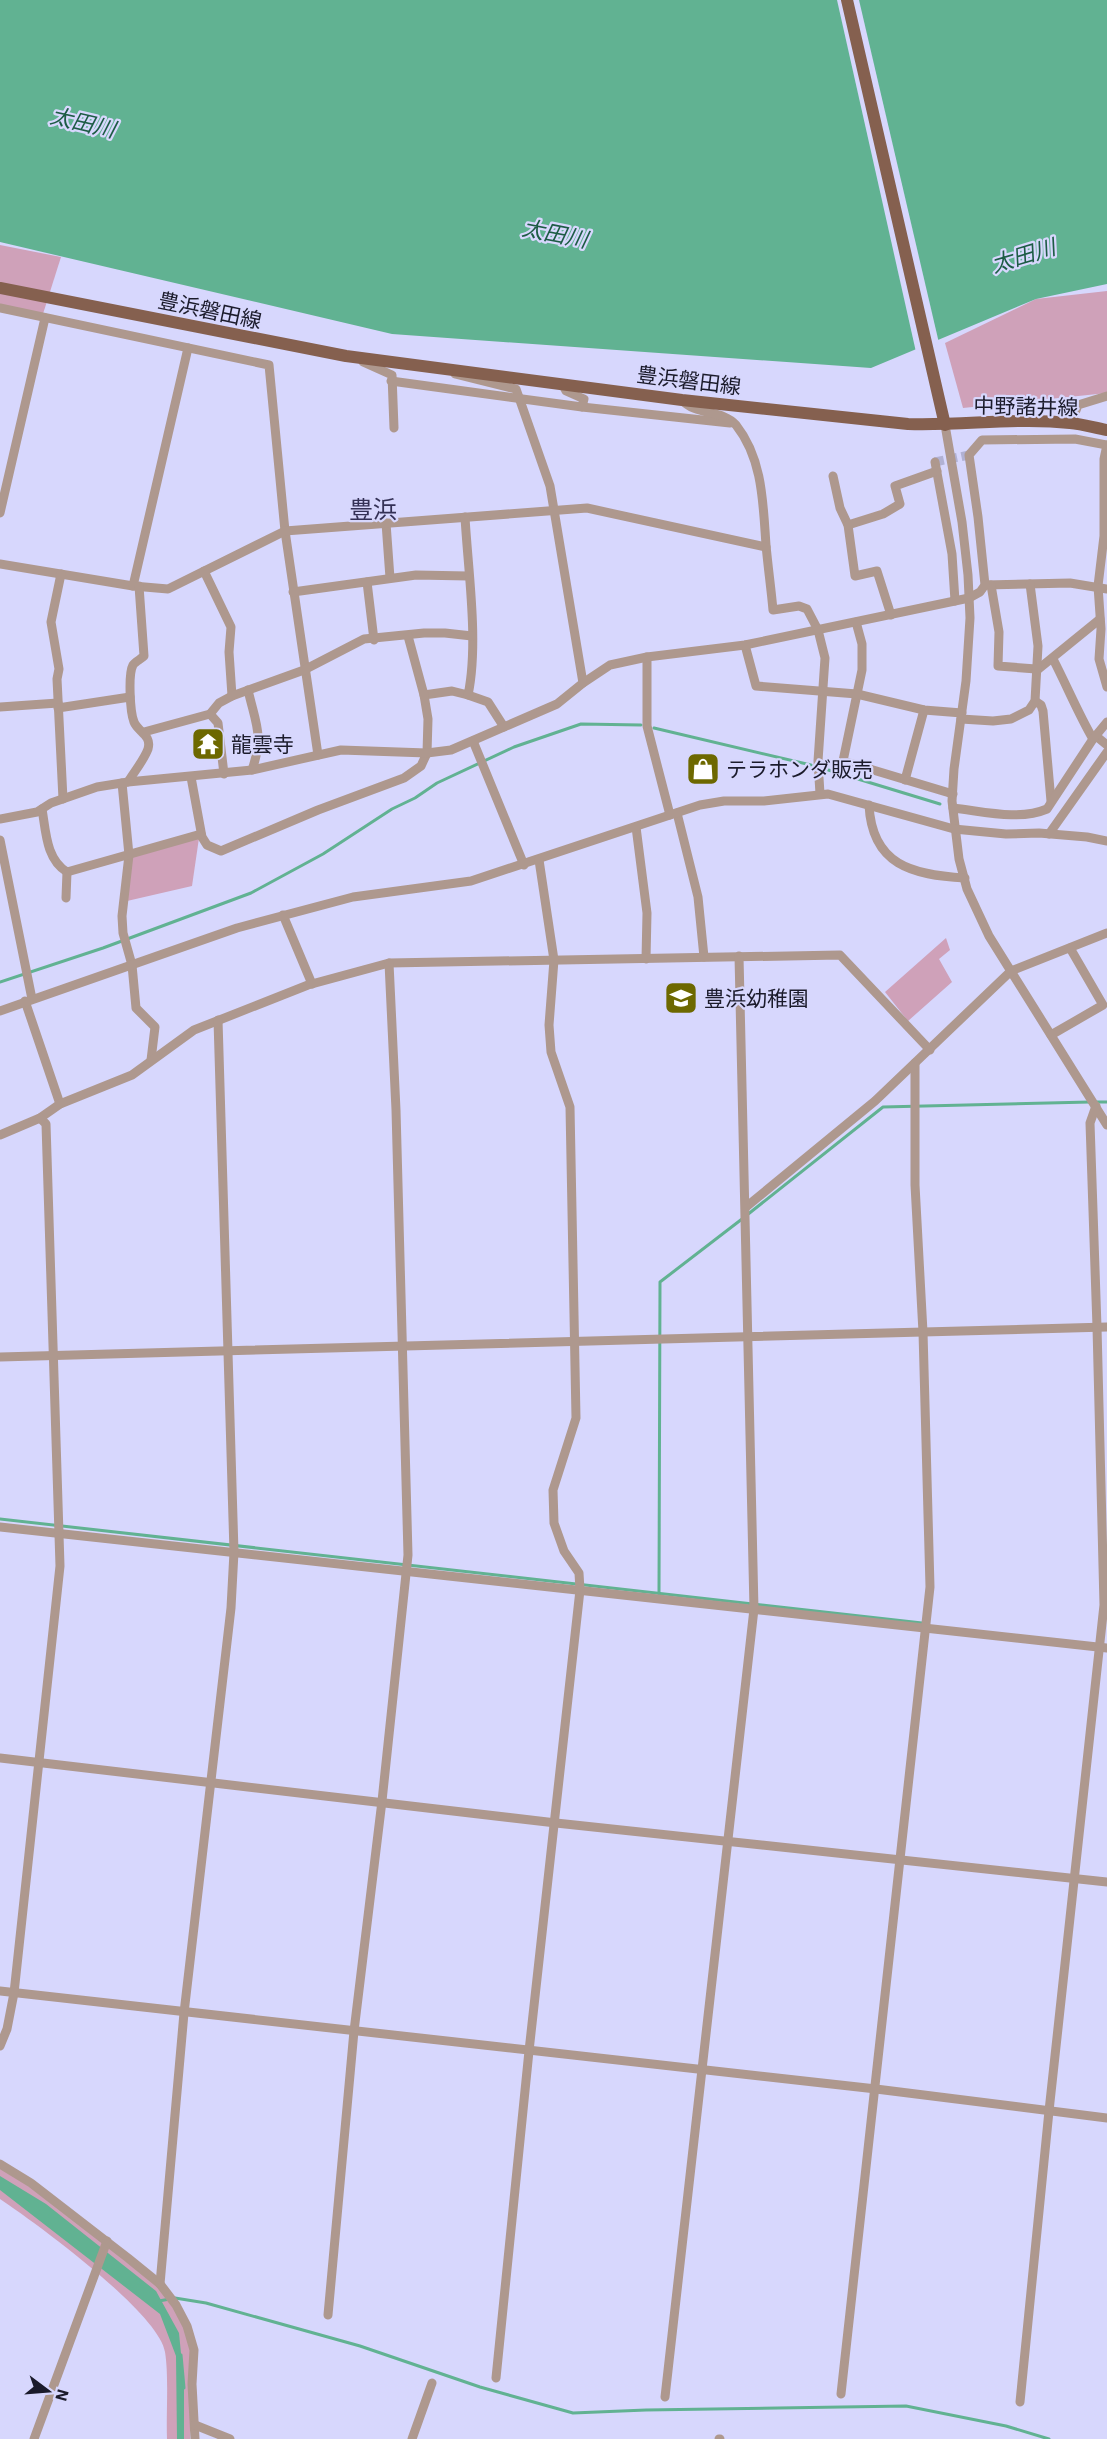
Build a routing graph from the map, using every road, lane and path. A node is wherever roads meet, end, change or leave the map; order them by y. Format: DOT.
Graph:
graph roads {
  1 [pos="847,0"];
  2 [pos="0,288"];
  3 [pos="0,308"];
  4 [pos="45,318"];
  5 [pos="188,348"];
  6 [pos="353,357"];
  7 [pos="448,370"];
  8 [pos="391,381"];
  9 [pos="563,385"];
  10 [pos="1107,396"];
  11 [pos="518,397"];
  12 [pos="682,400"];
  13 [pos="582,407"];
  14 [pos="1071,423"];
  15 [pos="735,424"];
  16 [pos="945,425"];
  17 [pos="394,428"];
  18 [pos="1107,430"];
  19 [pos="1107,445"];
  20 [pos="833,476"];
  21 [pos="554,511"];
  22 [pos="0,513"];
  23 [pos="465,517"];
  24 [pos="386,523"];
  25 [pos="848,525"];
  26 [pos="285,531"];
  27 [pos="766,547"];
  28 [pos="1104,554"];
  29 [pos="0,564"];
  30 [pos="204,571"];
  31 [pos="61,574"];
  32 [pos="468,576"];
  33 [pos="390,578"];
  34 [pos="367,582"];
  35 [pos="1030,584"];
  36 [pos="988,585"];
  37 [pos="136,586"];
  38 [pos="1102,588"];
  39 [pos="293,592"];
  40 [pos="969,598"];
  41 [pos="955,601"];
  42 [pos="891,615"];
  43 [pos="1100,619"];
  44 [pos="856,622"];
  45 [pos="818,630"];
  46 [pos="408,636"];
  47 [pos="472,636"];
  48 [pos="374,640"];
  49 [pos="745,645"];
  50 [pos="647,657"];
  51 [pos="1053,659"];
  52 [pos="304,670"];
  53 [pos="1036,670"];
  54 [pos="583,683"];
  55 [pos="1107,687"];
  56 [pos="248,690"];
  57 [pos="824,692"];
  58 [pos="468,694"];
  59 [pos="857,694"];
  60 [pos="424,695"];
  61 [pos="232,696"];
  62 [pos="130,697"];
  63 [pos="1035,701"];
  64 [pos="58,706"];
  65 [pos="0,707"];
  66 [pos="924,710"];
  67 [pos="210,714"];
  68 [pos="962,716"];
  69 [pos="1107,722"];
  70 [pos="504,728"];
  71 [pos="144,732"];
  72 [pos="1094,737"];
  73 [pos="473,741"];
  74 [pos="1107,746"];
  75 [pos="1107,752"];
  76 [pos="427,753"];
  77 [pos="318,755"];
  78 [pos="252,770"];
  79 [pos="224,774"];
  80 [pos="191,777"];
  81 [pos="905,780"];
  82 [pos="125,782"];
  83 [pos="820,794"];
  84 [pos="953,794"];
  85 [pos="63,799"];
  86 [pos="1051,801"];
  87 [pos="869,805"];
  88 [pos="953,808"];
  89 [pos="42,809"];
  90 [pos="674,814"];
  91 [pos="0,819"];
  92 [pos="636,827"];
  93 [pos="954,829"];
  94 [pos="201,834"];
  95 [pos="1049,834"];
  96 [pos="0,840"];
  97 [pos="1107,841"];
  98 [pos="129,855"];
  99 [pos="539,861"];
  100 [pos="524,866"];
  101 [pos="67,872"];
  102 [pos="964,878"];
  103 [pos="66,898"];
  104 [pos="283,915"];
  105 [pos="1107,933"];
  106 [pos="1071,948"];
  107 [pos="739,956"];
  108 [pos="704,957"];
  109 [pos="646,959"];
  110 [pos="554,960"];
  111 [pos="389,963"];
  112 [pos="132,965"];
  113 [pos="1011,971"];
  114 [pos="312,984"];
  115 [pos="29,1000"];
  116 [pos="0,1011"];
  117 [pos="218,1020"];
  118 [pos="1051,1035"];
  119 [pos="930,1050"];
  120 [pos="152,1060"];
  121 [pos="915,1063"];
  122 [pos="60,1104"];
  123 [pos="1096,1106"];
  124 [pos="40,1118"];
  125 [pos="1107,1125"];
  126 [pos="0,1135"];
  127 [pos="746,1207"];
  128 [pos="1102,1327"];
  129 [pos="923,1332"];
  130 [pos="749,1338"];
  131 [pos="575,1342"];
  132 [pos="403,1347"];
  133 [pos="229,1350"];
  134 [pos="55,1355"];
  135 [pos="0,1357"];
  136 [pos="0,1527"];
  137 [pos="59,1534"];
  138 [pos="234,1552"];
  139 [pos="407,1572"];
  140 [pos="580,1590"];
  141 [pos="754,1609"];
  142 [pos="925,1628"];
  143 [pos="1103,1648"];
  144 [pos="0,1758"];
  145 [pos="39,1762"];
  146 [pos="210,1782"];
  147 [pos="382,1801"];
  148 [pos="556,1823"];
  149 [pos="728,1840"];
  150 [pos="901,1860"];
  151 [pos="1074,1879"];
  152 [pos="1107,1882"];
  153 [pos="0,1991"];
  154 [pos="14,1993"];
  155 [pos="184,2013"];
  156 [pos="354,2031"];
  157 [pos="0,2046"];
  158 [pos="529,2051"];
  159 [pos="702,2070"];
  160 [pos="876,2089"];
  161 [pos="1049,2111"];
  162 [pos="1107,2118"];
  163 [pos="0,2164"];
  164 [pos="107,2241"];
  165 [pos="160,2284"];
  166 [pos="328,2315"];
  167 [pos="496,2378"];
  168 [pos="432,2383"];
  169 [pos="841,2394"];
  170 [pos="665,2397"];
  171 [pos="1020,2402"];
  172 [pos="195,2425"];
  173 [pos="34,2439"];
  174 [pos="195,2439"];
  175 [pos="230,2439"];
  176 [pos="412,2439"];
  1 -- 16 [label="main road"];
  2 -- 6 [label="main road, 豊浜磐田線"];
  3 -- 4 [label="street"];
  4 -- 5 [label="street"];
  4 -- 22 [label="street"];
  5 -- 26 [label="street"];
  5 -- 37 [label="street"];
  6 -- 7 [label="main road, 豊浜磐田線"];
  6 -- 8 [label="street"];
  7 -- 9 [label="main road, 豊浜磐田線"];
  7 -- 11 [label="street"];
  8 -- 11 [label="street"];
  8 -- 17 [label="street"];
  9 -- 12 [label="main road, 豊浜磐田線"];
  9 -- 13 [label="street"];
  10 -- 14 [label="street"];
  11 -- 13 [label="street"];
  11 -- 21 [label="street"];
  12 -- 15 [label="street"];
  12 -- 16 [label="main road, 豊浜磐田線"];
  13 -- 15 [label="street"];
  14 -- 16 [label="main road, 中野諸井線"];
  14 -- 18 [label="main road, 中野諸井線"];
  15 -- 27 [label="street"];
  16 -- 40 [label="street"];
  19 -- 28 [label="street"];
  19 -- 36 [label="street"];
  20 -- 25 [label="street"];
  21 -- 23 [label="street"];
  21 -- 27 [label="street"];
  21 -- 54 [label="street"];
  23 -- 24 [label="street"];
  23 -- 32 [label="street"];
  24 -- 26 [label="street"];
  24 -- 33 [label="street"];
  25 -- 41 [label="street"];
  25 -- 42 [label="street"];
  26 -- 30 [label="street"];
  26 -- 39 [label="street"];
  27 -- 45 [label="street"];
  28 -- 38 [label="street"];
  29 -- 31 [label="street"];
  30 -- 37 [label="street"];
  30 -- 61 [label="street"];
  31 -- 37 [label="street"];
  31 -- 64 [label="street"];
  32 -- 33 [label="street"];
  32 -- 47 [label="street"];
  33 -- 34 [label="street"];
  34 -- 39 [label="street"];
  34 -- 48 [label="street"];
  35 -- 36 [label="street"];
  35 -- 38 [label="street"];
  35 -- 53 [label="street"];
  36 -- 40 [label="street"];
  36 -- 53 [label="street"];
  37 -- 62 [label="street"];
  38 -- 43 [label="street"];
  39 -- 52 [label="street"];
  40 -- 41 [label="street"];
  40 -- 68 [label="street"];
  41 -- 42 [label="street"];
  42 -- 44 [label="street"];
  43 -- 51 [label="street"];
  43 -- 55 [label="street"];
  44 -- 45 [label="street"];
  44 -- 59 [label="street"];
  45 -- 49 [label="street"];
  45 -- 57 [label="street"];
  46 -- 47 [label="street"];
  46 -- 48 [label="street"];
  46 -- 60 [label="street"];
  47 -- 58 [label="street"];
  48 -- 52 [label="street"];
  49 -- 50 [label="street"];
  49 -- 57 [label="street"];
  50 -- 54 [label="street"];
  50 -- 90 [label="street"];
  51 -- 53 [label="street"];
  51 -- 72 [label="street"];
  52 -- 56 [label="street"];
  52 -- 77 [label="street"];
  53 -- 63 [label="street"];
  54 -- 70 [label="street"];
  56 -- 61 [label="street"];
  56 -- 78 [label="street"];
  57 -- 59 [label="street"];
  57 -- 83 [label="street"];
  58 -- 60 [label="street"];
  58 -- 70 [label="street"];
  59 -- 66 [label="street"];
  59 -- 81 [label="street"];
  60 -- 76 [label="street"];
  61 -- 67 [label="street"];
  62 -- 64 [label="street"];
  62 -- 71 [label="street"];
  63 -- 68 [label="street"];
  63 -- 86 [label="street"];
  64 -- 65 [label="street"];
  64 -- 85 [label="street"];
  66 -- 68 [label="street"];
  66 -- 81 [label="street"];
  67 -- 71 [label="street"];
  67 -- 79 [label="street"];
  68 -- 84 [label="street"];
  69 -- 72 [label="street"];
  70 -- 73 [label="street"];
  71 -- 82 [label="street"];
  72 -- 74 [label="street"];
  72 -- 86 [label="street"];
  73 -- 76 [label="street"];
  73 -- 100 [label="street"];
  75 -- 95 [label="street"];
  76 -- 77 [label="street"];
  76 -- 94 [label="street"];
  77 -- 78 [label="street"];
  78 -- 79 [label="street"];
  79 -- 80 [label="street"];
  80 -- 82 [label="street"];
  80 -- 94 [label="street"];
  81 -- 84 [label="street"];
  82 -- 85 [label="street"];
  82 -- 98 [label="street"];
  83 -- 87 [label="street"];
  83 -- 90 [label="street"];
  84 -- 88 [label="street"];
  85 -- 89 [label="street"];
  86 -- 88 [label="street"];
  87 -- 93 [label="street"];
  87 -- 102 [label="street"];
  88 -- 93 [label="street"];
  89 -- 91 [label="street"];
  89 -- 101 [label="street"];
  90 -- 92 [label="street"];
  90 -- 108 [label="street"];
  92 -- 99 [label="street"];
  92 -- 109 [label="street"];
  93 -- 95 [label="street"];
  93 -- 102 [label="street"];
  94 -- 98 [label="street"];
  95 -- 97 [label="street"];
  96 -- 115 [label="street"];
  98 -- 101 [label="street"];
  98 -- 112 [label="street"];
  99 -- 100 [label="street"];
  99 -- 110 [label="street"];
  100 -- 104 [label="street"];
  101 -- 103 [label="street"];
  102 -- 113 [label="street"];
  104 -- 112 [label="street"];
  104 -- 114 [label="street"];
  105 -- 106 [label="street"];
  106 -- 113 [label="street"];
  106 -- 118 [label="street"];
  107 -- 108 [label="street"];
  107 -- 119 [label="street"];
  107 -- 127 [label="street"];
  108 -- 109 [label="street"];
  109 -- 110 [label="street"];
  110 -- 111 [label="street"];
  110 -- 131 [label="street"];
  111 -- 114 [label="street"];
  111 -- 132 [label="street"];
  112 -- 115 [label="street"];
  112 -- 120 [label="street"];
  113 -- 118 [label="street"];
  113 -- 119 [label="street"];
  114 -- 117 [label="street"];
  115 -- 116 [label="street"];
  115 -- 122 [label="street"];
  117 -- 120 [label="street"];
  117 -- 133 [label="street"];
  118 -- 123 [label="street"];
  119 -- 121 [label="street"];
  120 -- 122 [label="street"];
  121 -- 127 [label="street"];
  121 -- 129 [label="street"];
  122 -- 124 [label="street"];
  123 -- 125 [label="street"];
  123 -- 128 [label="street"];
  124 -- 126 [label="street"];
  124 -- 134 [label="street"];
  127 -- 130 [label="street"];
  128 -- 129 [label="street"];
  128 -- 143 [label="street"];
  129 -- 130 [label="street"];
  129 -- 142 [label="street"];
  130 -- 131 [label="street"];
  130 -- 141 [label="street"];
  131 -- 132 [label="street"];
  131 -- 140 [label="street"];
  132 -- 133 [label="street"];
  132 -- 139 [label="street"];
  133 -- 134 [label="street"];
  133 -- 138 [label="street"];
  134 -- 135 [label="street"];
  134 -- 137 [label="street"];
  136 -- 137 [label="street"];
  137 -- 138 [label="street"];
  137 -- 145 [label="street"];
  138 -- 139 [label="street"];
  138 -- 146 [label="street"];
  139 -- 140 [label="street"];
  139 -- 147 [label="street"];
  140 -- 141 [label="street"];
  140 -- 148 [label="street"];
  141 -- 142 [label="street"];
  141 -- 149 [label="street"];
  142 -- 143 [label="street"];
  142 -- 150 [label="street"];
  143 -- 151 [label="street"];
  144 -- 145 [label="street"];
  145 -- 146 [label="street"];
  145 -- 154 [label="street"];
  146 -- 147 [label="street"];
  146 -- 155 [label="street"];
  147 -- 148 [label="street"];
  147 -- 156 [label="street"];
  148 -- 149 [label="street"];
  148 -- 158 [label="street"];
  149 -- 150 [label="street"];
  149 -- 159 [label="street"];
  150 -- 151 [label="street"];
  150 -- 160 [label="street"];
  151 -- 152 [label="street"];
  151 -- 161 [label="street"];
  153 -- 154 [label="street"];
  154 -- 155 [label="street"];
  154 -- 157 [label="street"];
  155 -- 156 [label="street"];
  155 -- 165 [label="street"];
  156 -- 158 [label="street"];
  156 -- 166 [label="street"];
  158 -- 159 [label="street"];
  158 -- 167 [label="street"];
  159 -- 160 [label="street"];
  159 -- 170 [label="street"];
  160 -- 161 [label="street"];
  160 -- 169 [label="street"];
  161 -- 162 [label="street"];
  161 -- 171 [label="street"];
  163 -- 164 [label="street"];
  164 -- 165 [label="street"];
  164 -- 173 [label="street"];
  165 -- 172 [label="street"];
  168 -- 176 [label="street"];
  172 -- 174 [label="street"];
  172 -- 175 [label="street"];
}
